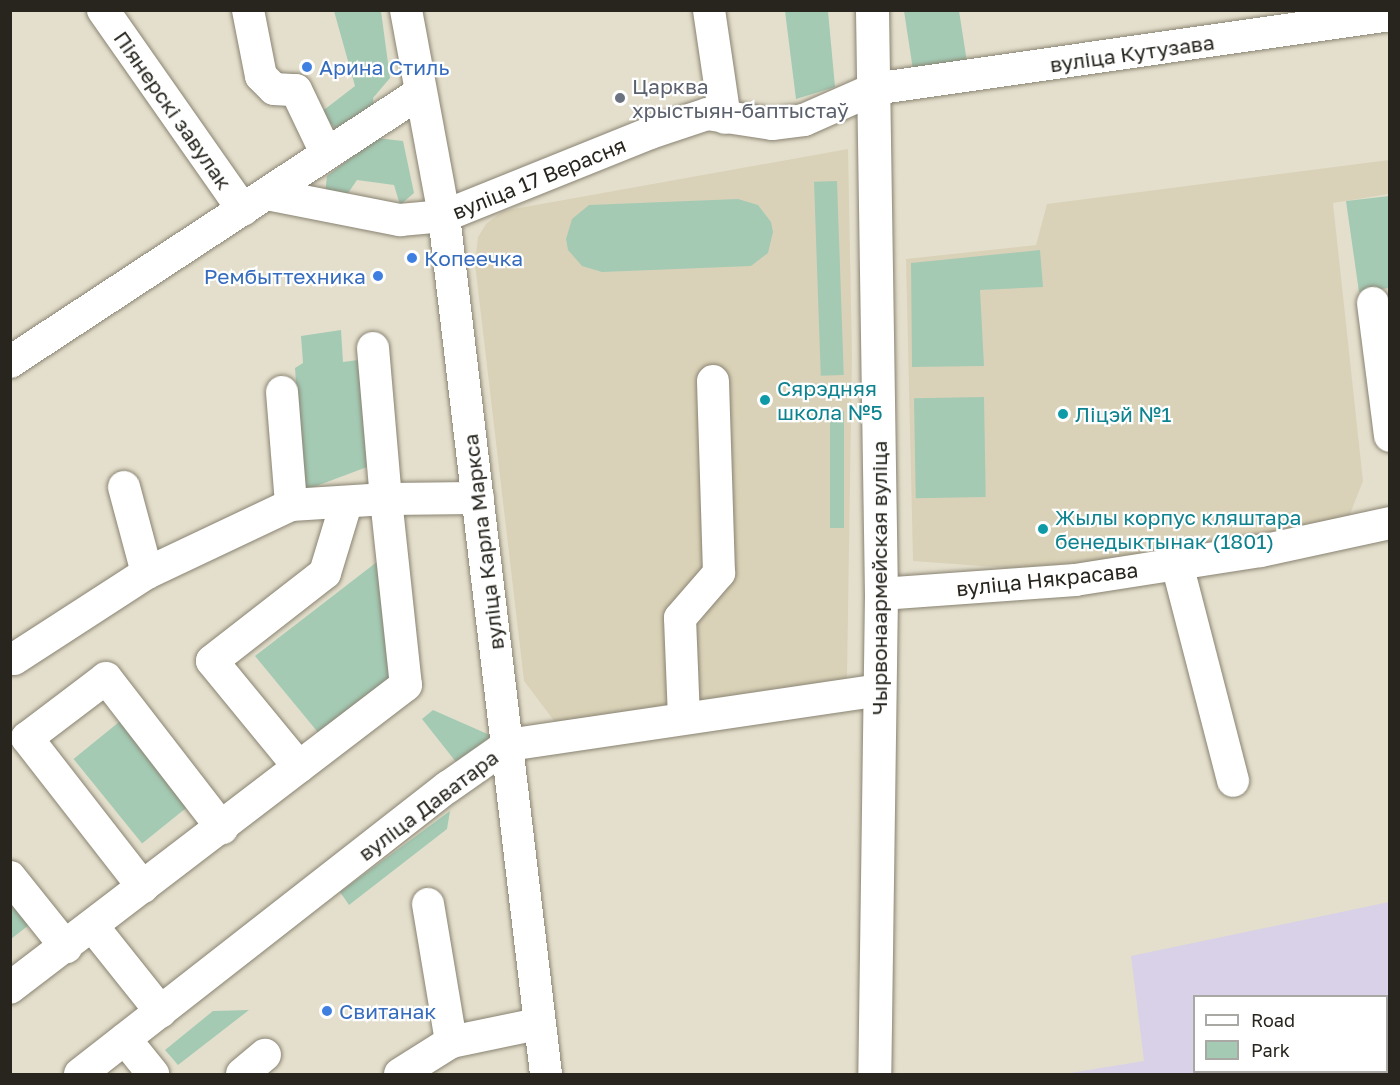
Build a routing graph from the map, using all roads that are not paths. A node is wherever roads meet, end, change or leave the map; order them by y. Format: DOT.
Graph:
graph roads {
  1 [pos="104,10"];
  2 [pos="248,10"];
  3 [pos="406,10"];
  4 [pos="709,10"];
  5 [pos="872,10"];
  6 [pos="1389,15"];
  7 [pos="1271,22"];
  8 [pos="874,89"];
  9 [pos="420,93"];
  10 [pos="725,118"];
  11 [pos="326,153"];
  12 [pos="255,202"];
  13 [pos="444,216"];
  14 [pos="1373,303"];
  15 [pos="374,348"];
  16 [pos="13,353"];
  17 [pos="713,381"];
  18 [pos="282,392"];
  19 [pos="1389,436"];
  20 [pos="124,488"];
  21 [pos="478,498"];
  22 [pos="386,500"];
  23 [pos="346,504"];
  24 [pos="291,505"];
  25 [pos="1389,523"];
  26 [pos="1177,564"];
  27 [pos="147,573"];
  28 [pos="881,594"];
  29 [pos="10,657"];
  30 [pos="879,690"];
  31 [pos="684,718"];
  32 [pos="508,745"];
  33 [pos="299,767"];
  34 [pos="1233,781"];
  35 [pos="222,828"];
  36 [pos="10,877"];
  37 [pos="143,888"];
  38 [pos="428,904"];
  39 [pos="94,928"];
  40 [pos="66,948"];
  41 [pos="10,988"];
  42 [pos="161,1012"];
  43 [pos="538,1024"];
  44 [pos="125,1039"];
  45 [pos="440,1056"];
  46 [pos="80,1074"];
  47 [pos="153,1074"];
  48 [pos="400,1074"];
  49 [pos="546,1074"];
  50 [pos="874,1074"];
  1 -- 12 [label="street, Піянерскі завулак"];
  2 -- 11 [label="street"];
  3 -- 9 [label="street, вуліца Карла Маркса"];
  4 -- 10 [label="street"];
  5 -- 8 [label="main road, Чырвонаармейская вуліца"];
  6 -- 7 [label="street, вуліца Кутузава"];
  7 -- 8 [label="street, вуліца Кутузава"];
  8 -- 10 [label="street, вуліца 17 Верасня"];
  8 -- 28 [label="main road, Чырвонаармейская вуліца"];
  9 -- 11 [label="street"];
  9 -- 13 [label="street, вуліца Карла Маркса"];
  10 -- 13 [label="street, вуліца 17 Верасня"];
  11 -- 12 [label="street"];
  12 -- 13 [label="street, вуліца 17 Верасня"];
  12 -- 16 [label="street"];
  13 -- 21 [label="street, вуліца Карла Маркса"];
  14 -- 19 [label="street"];
  15 -- 22 [label="street"];
  17 -- 31 [label="street"];
  18 -- 24 [label="street"];
  20 -- 27 [label="street"];
  21 -- 22 [label="street"];
  21 -- 32 [label="street, вуліца Карла Маркса"];
  22 -- 23 [label="street"];
  22 -- 33 [label="street"];
  23 -- 24 [label="street"];
  23 -- 33 [label="street"];
  24 -- 27 [label="street"];
  25 -- 26 [label="street, вуліца Някрасава"];
  26 -- 28 [label="street, вуліца Някрасава"];
  26 -- 34 [label="street"];
  27 -- 29 [label="street"];
  28 -- 30 [label="main road, Чырвонаармейская вуліца"];
  30 -- 31 [label="street, вуліца Даватара"];
  30 -- 50 [label="main road, Чырвонаармейская вуліца"];
  31 -- 32 [label="street, вуліца Даватара"];
  32 -- 42 [label="street, вуліца Даватара"];
  32 -- 43 [label="street, вуліца Карла Маркса"];
  33 -- 35 [label="street"];
  35 -- 37 [label="street"];
  35 -- 37 [label="street"];
  36 -- 40 [label="street"];
  37 -- 39 [label="street"];
  38 -- 45 [label="street"];
  39 -- 40 [label="street"];
  39 -- 42 [label="street"];
  40 -- 41 [label="street"];
  42 -- 44 [label="street, вуліца Даватара"];
  43 -- 45 [label="street"];
  43 -- 49 [label="street, вуліца Карла Маркса"];
  44 -- 46 [label="street, вуліца Даватара"];
  44 -- 47 [label="street"];
  45 -- 48 [label="street"];
}
